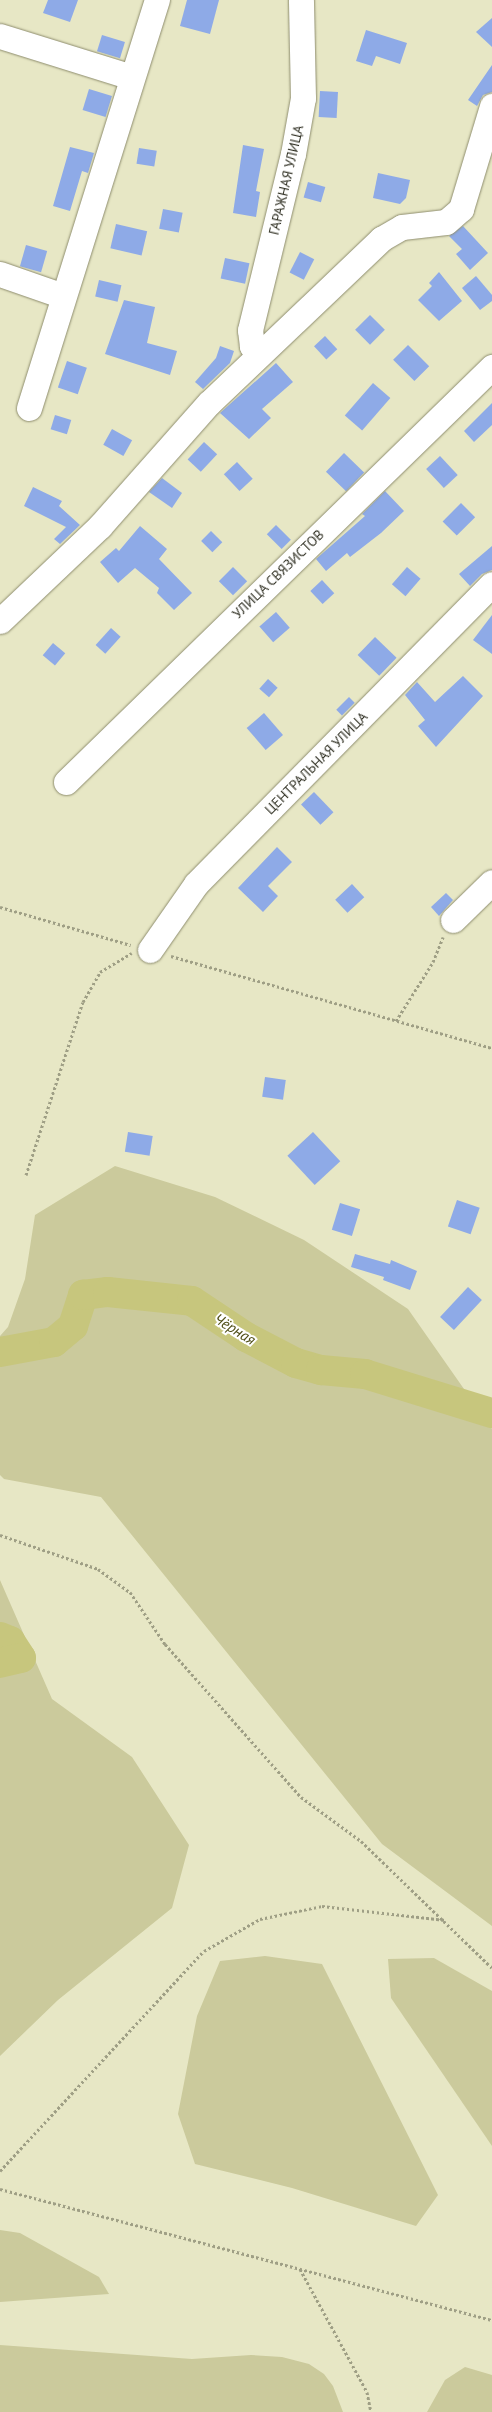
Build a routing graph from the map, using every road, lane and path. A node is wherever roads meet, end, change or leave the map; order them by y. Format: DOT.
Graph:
graph roads {
  1 [pos="157,0"];
  2 [pos="301,0"];
  3 [pos="0,36"];
  4 [pos="132,77"];
  5 [pos="492,106"];
  6 [pos="0,274"];
  7 [pos="63,296"];
  8 [pos="258,355"];
  9 [pos="492,367"];
  10 [pos="29,408"];
  11 [pos="492,584"];
  12 [pos="0,621"];
  13 [pos="66,782"];
  14 [pos="492,882"];
  15 [pos="0,907"];
  16 [pos="453,920"];
  17 [pos="150,950"];
  18 [pos="396,1021"];
  19 [pos="492,1048"];
  20 [pos="26,1175"];
  21 [pos="0,1535"];
  22 [pos="446,1920"];
  23 [pos="492,1968"];
  24 [pos="0,2171"];
  25 [pos="0,2188"];
  26 [pos="300,2269"];
  27 [pos="492,2320"];
  28 [pos="371,2412"];
  1 -- 4 [label="street"];
  2 -- 8 [label="street, ГАРАЖНАЯ УЛИЦА"];
  3 -- 4 [label="street"];
  4 -- 7 [label="street"];
  5 -- 8 [label="street"];
  6 -- 7 [label="street"];
  7 -- 10 [label="street"];
  8 -- 12 [label="street"];
  9 -- 13 [label="street, УЛИЦА СВЯЗИСТОВ"];
  11 -- 17 [label="street, ЦЕНТРАЛЬНАЯ УЛИЦА"];
  14 -- 16 [label="street"];
  15 -- 20 [label="path"];
  16 -- 18 [label="path"];
  17 -- 18 [label="path"];
  18 -- 19 [label="path"];
  21 -- 22 [label="path"];
  22 -- 23 [label="path"];
  22 -- 24 [label="path"];
  25 -- 26 [label="path"];
  26 -- 27 [label="path"];
  26 -- 28 [label="path"];
}
